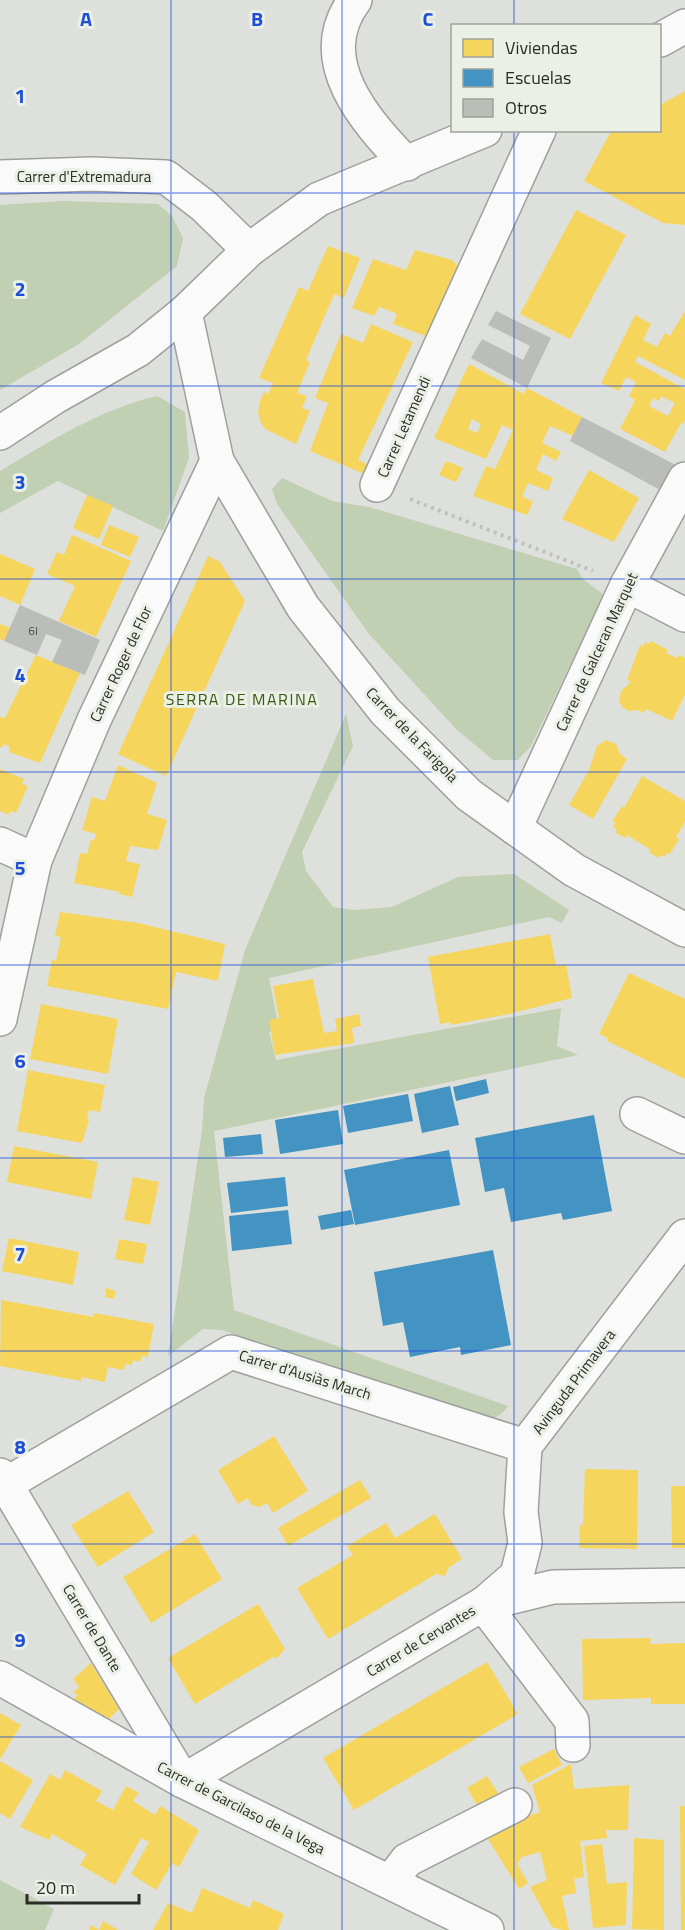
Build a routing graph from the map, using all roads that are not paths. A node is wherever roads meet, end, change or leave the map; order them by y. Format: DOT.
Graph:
graph roads {
  1 [pos="349,2"];
  2 [pos="685,26"];
  3 [pos="661,39"];
  4 [pos="480,132"];
  5 [pos="538,132"];
  6 [pos="407,164"];
  7 [pos="0,177"];
  8 [pos="249,250"];
  9 [pos="185,312"];
  10 [pos="0,433"];
  11 [pos="218,461"];
  12 [pos="685,479"];
  13 [pos="377,486"];
  14 [pos="627,585"];
  15 [pos="685,615"];
  16 [pos="515,828"];
  17 [pos="0,844"];
  18 [pos="34,860"];
  19 [pos="685,930"];
  20 [pos="0,1019"];
  21 [pos="637,1114"];
  22 [pos="685,1137"];
  23 [pos="685,1236"];
  24 [pos="525,1446"];
  25 [pos="3,1480"];
  26 [pos="685,1585"];
  27 [pos="483,1604"];
  28 [pos="0,1678"];
  29 [pos="573,1745"];
  30 [pos="183,1781"];
  31 [pos="515,1805"];
  32 [pos="390,1882"];
  33 [pos="487,1930"];
  1 -- 6 [label="street"];
  2 -- 3 [label="street"];
  4 -- 6 [label="street"];
  5 -- 13 [label="street, Carrer Letamendi"];
  6 -- 8 [label="street"];
  7 -- 8 [label="street, Carrer d'Extremadura"];
  8 -- 9 [label="street"];
  9 -- 10 [label="street"];
  9 -- 11 [label="street"];
  11 -- 16 [label="street, Carrer de la Farigola"];
  11 -- 18 [label="street, Carrer Roger de Flor"];
  12 -- 14 [label="street, Carrer de Galceran Marquet"];
  14 -- 15 [label="street"];
  14 -- 16 [label="street, Carrer de Galceran Marquet"];
  16 -- 19 [label="street, Carrer de la Farigola"];
  17 -- 18 [label="street"];
  18 -- 20 [label="street, Carrer Roger de Flor"];
  21 -- 22 [label="street"];
  23 -- 24 [label="street, Avinguda Primavera"];
  24 -- 25 [label="street, Carrer d'Ausiàs March"];
  24 -- 27 [label="street, Avinguda Primavera"];
  25 -- 30 [label="street, Carrer de Dante"];
  26 -- 27 [label="street, Carrer de Cervantes"];
  27 -- 29 [label="street"];
  27 -- 30 [label="street, Carrer de Cervantes"];
  28 -- 30 [label="street, Carrer de Garcilaso de la Vega"];
  30 -- 32 [label="street, Carrer de Garcilaso de la Vega"];
  31 -- 32 [label="street"];
  32 -- 33 [label="street, Carrer de Garcilaso de la Vega"];
}
